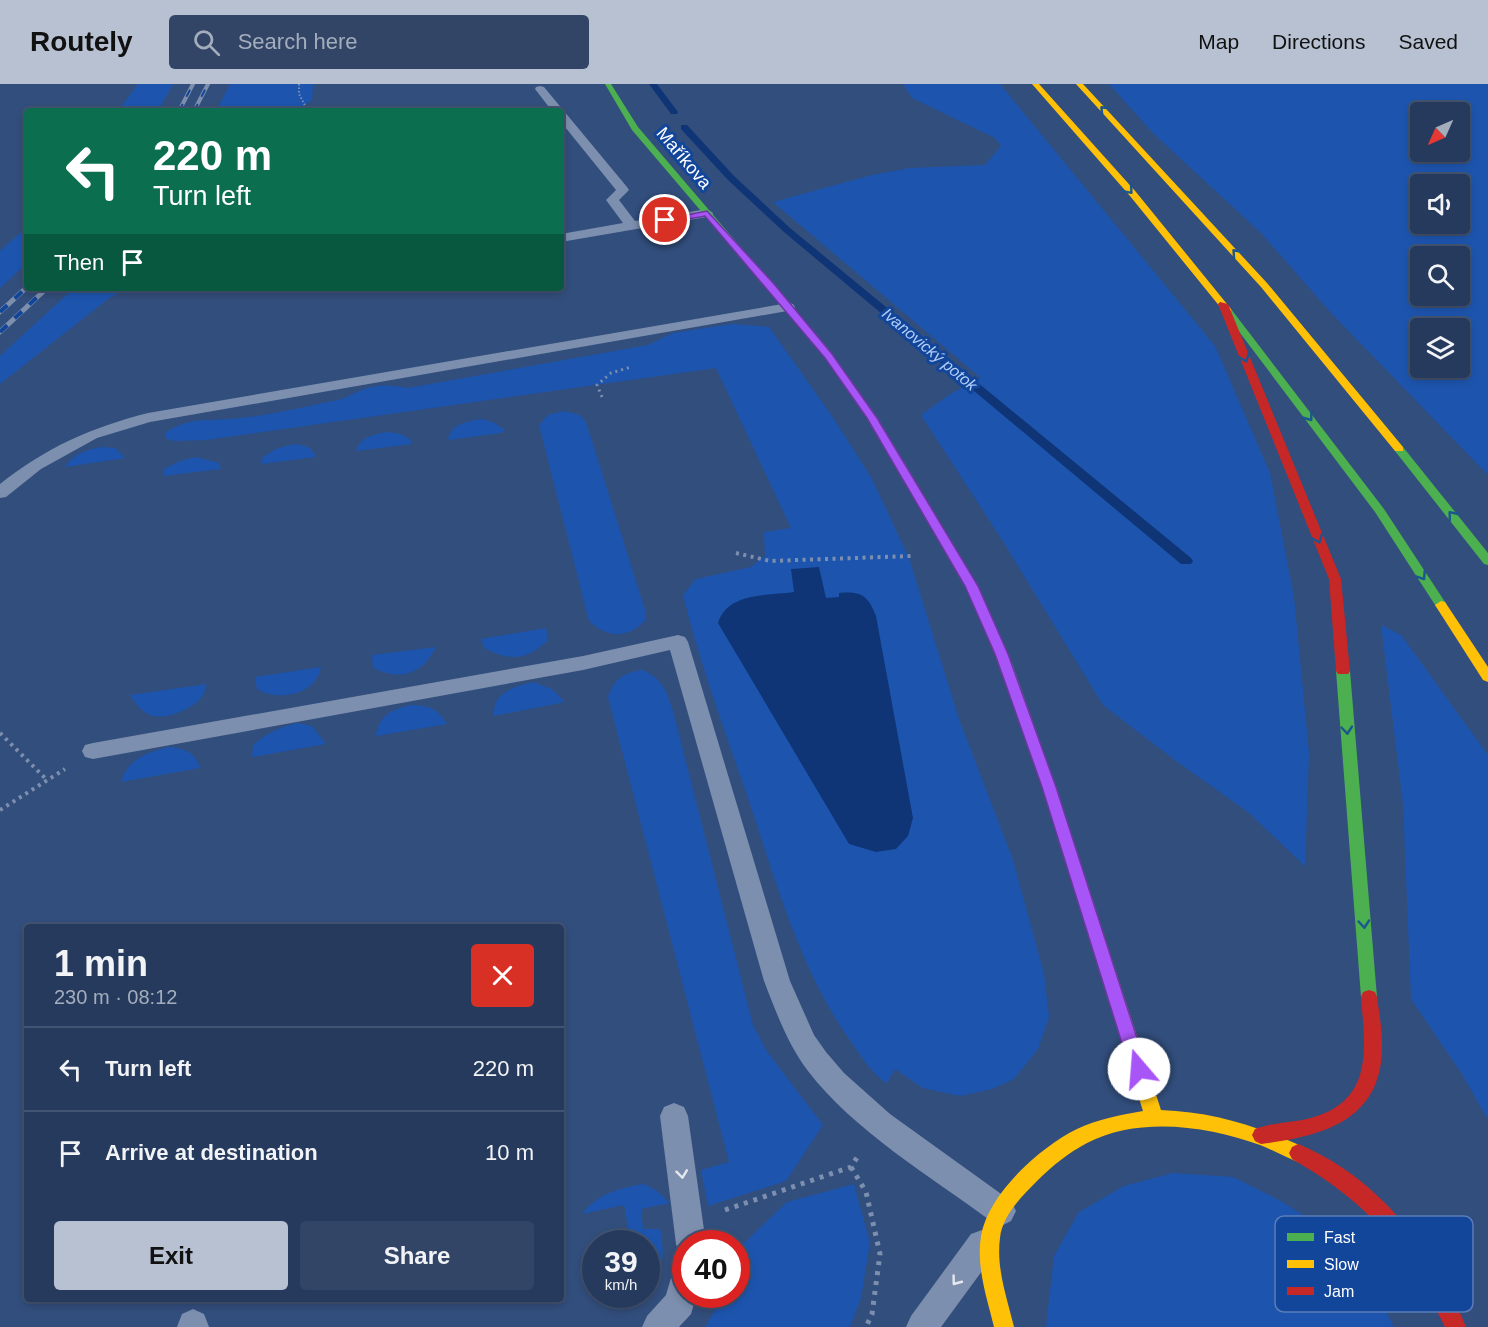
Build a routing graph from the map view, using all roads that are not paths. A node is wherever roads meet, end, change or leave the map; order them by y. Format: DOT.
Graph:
graph roads {
  1 [pos="608,84"];
  2 [pos="1035,84"];
  3 [pos="1078,84"];
  4 [pos="540,89"];
  5 [pos="556,108"];
  6 [pos="564,119"];
  7 [pos="707,213"];
  8 [pos="632,226"];
  9 [pos="564,237"];
  10 [pos="1223,304"];
  11 [pos="788,307"];
  12 [pos="0,493"];
  13 [pos="1488,561"];
  14 [pos="1488,677"];
  15 [pos="93,751"];
  16 [pos="674,1116"];
  17 [pos="1154,1117"];
  18 [pos="1260,1135"];
  19 [pos="1386,1216"];
  20 [pos="995,1223"];
  21 [pos="689,1230"];
  22 [pos="675,1308"];
  23 [pos="1448,1312"];
  24 [pos="658,1327"];
  25 [pos="922,1327"];
  26 [pos="1004,1327"];
  27 [pos="1456,1327"];
  1 -- 7 [label="main road, Maříkova"];
  2 -- 10 [label="main road, one-way"];
  13 -- 3 [label="main road, one-way"];
  4 -- 5 [label="lane"];
  6 -- 8 [label="lane"];
  7 -- 8 [label="lane"];
  7 -- 11 [label="main road, Maříkova"];
  8 -- 9 [label="lane"];
  10 -- 14 [label="main road, one-way"];
  10 -- 18 [label="main road, one-way"];
  11 -- 12 [label="lane"];
  11 -- 17 [label="main road, Maříkova"];
  15 -- 20 [label="lane"];
  16 -- 21 [label="lane, one-way"];
  17 -- 18 [label="main road"];
  17 -- 20 [label="main road"];
  18 -- 19 [label="main road"];
  20 -- 25 [label="lane, one-way"];
  20 -- 26 [label="main road"];
  22 -- 24 [label="lane"];
  23 -- 27 [label="main road"];
}
